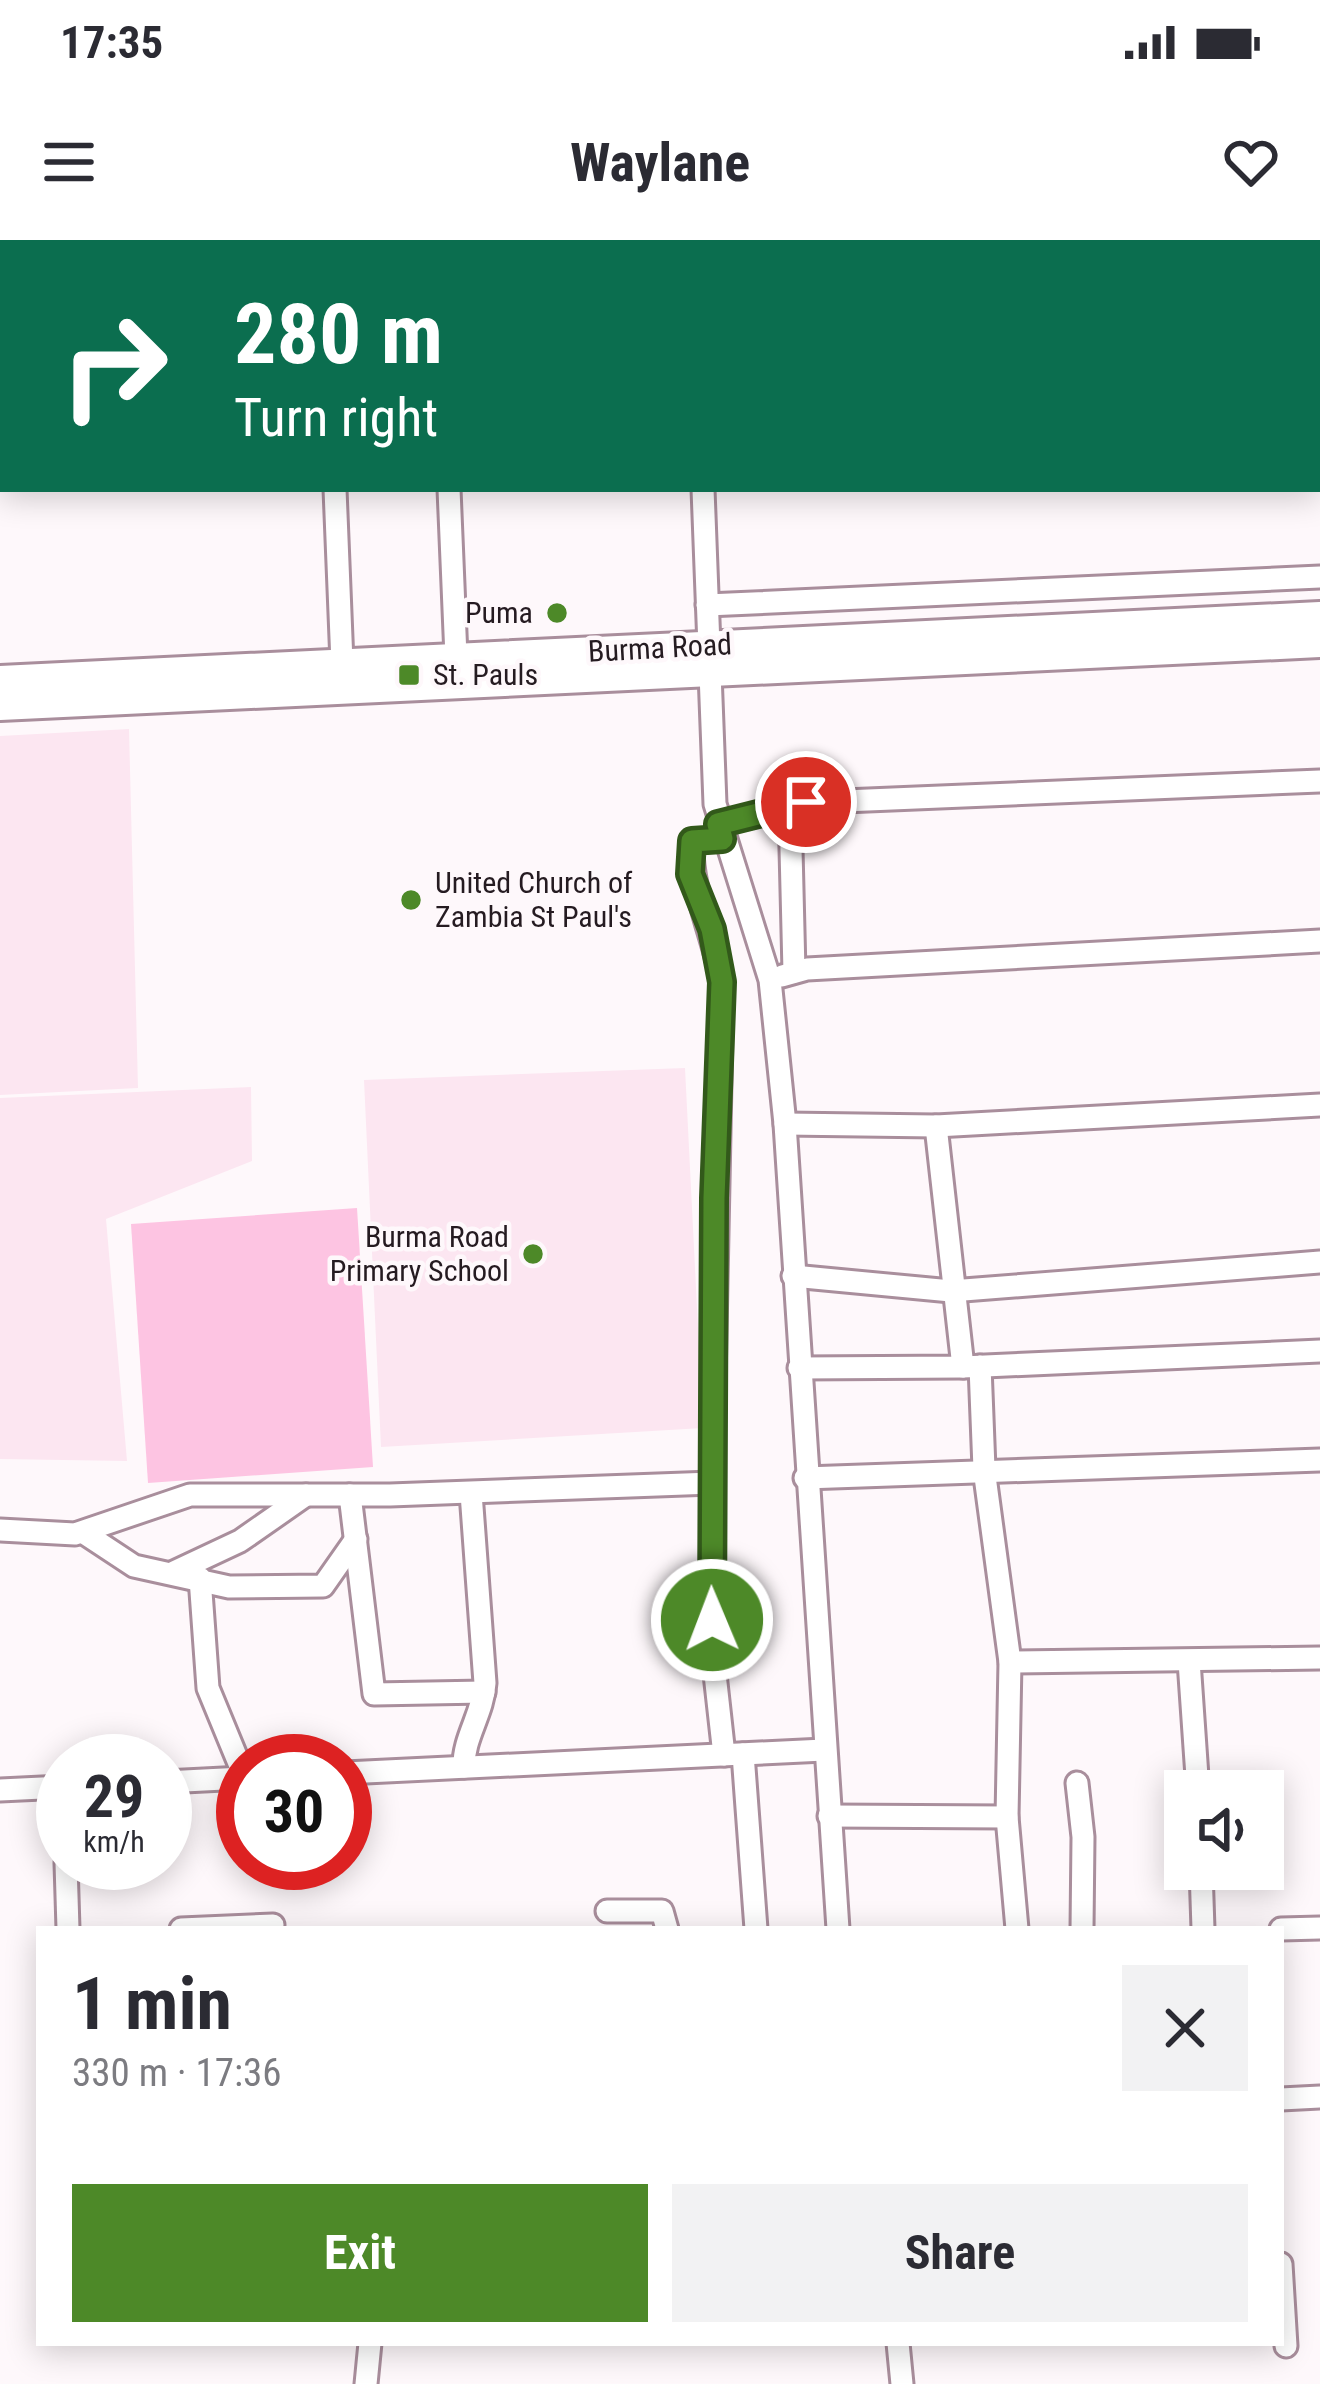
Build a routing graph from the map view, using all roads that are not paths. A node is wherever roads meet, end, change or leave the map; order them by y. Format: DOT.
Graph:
graph roads {
  1 [pos="335,492"];
  2 [pos="449,492"];
  3 [pos="703,492"];
  4 [pos="1320,577"];
  5 [pos="707,604"];
  6 [pos="1320,617"];
  7 [pos="1320,642"];
  8 [pos="456,657"];
  9 [pos="709,658"];
  10 [pos="342,663"];
  11 [pos="0,681"];
  12 [pos="0,705"];
  13 [pos="1320,782"];
  14 [pos="790,808"];
  15 [pos="720,832"];
  16 [pos="1320,941"];
  17 [pos="794,972"];
  18 [pos="770,980"];
  19 [pos="1320,1105"];
  20 [pos="785,1124"];
  21 [pos="936,1126"];
  22 [pos="1320,1262"];
  23 [pos="793,1276"];
  24 [pos="951,1291"];
  25 [pos="1320,1351"];
  26 [pos="971,1367"];
  27 [pos="799,1368"];
  28 [pos="1320,1460"];
  29 [pos="984,1468"];
  30 [pos="806,1478"];
  31 [pos="712,1483"];
  32 [pos="471,1493"];
  33 [pos="307,1495"];
  34 [pos="350,1495"];
  35 [pos="0,1530"];
  36 [pos="83,1533"];
  37 [pos="356,1539"];
  38 [pos="174,1573"];
  39 [pos="200,1578"];
  40 [pos="1320,1658"];
  41 [pos="1189,1661"];
  42 [pos="1010,1662"];
  43 [pos="484,1693"];
  44 [pos="227,1734"];
  45 [pos="824,1750"];
  46 [pos="734,1755"];
  47 [pos="464,1767"];
  48 [pos="1197,1770"];
  49 [pos="372,1772"];
  50 [pos="1077,1783"];
  51 [pos="36,1788"];
  52 [pos="0,1790"];
  53 [pos="829,1816"];
  54 [pos="1007,1817"];
  55 [pos="67,1890"];
  56 [pos="1202,1890"];
  57 [pos="608,1911"];
  58 [pos="273,1925"];
  59 [pos="68,1926"];
  60 [pos="250,1926"];
  61 [pos="667,1926"];
  62 [pos="756,1926"];
  63 [pos="838,1926"];
  64 [pos="1017,1926"];
  65 [pos="1082,1926"];
  66 [pos="1203,1926"];
  67 [pos="1320,1928"];
  68 [pos="1284,1929"];
  69 [pos="1320,2098"];
  70 [pos="1284,2099"];
  71 [pos="1284,2313"];
  72 [pos="370,2346"];
  73 [pos="898,2346"];
  74 [pos="1286,2346"];
  75 [pos="366,2384"];
  76 [pos="902,2384"];
  1 -- 10 [label="street"];
  2 -- 8 [label="street"];
  3 -- 5 [label="street"];
  4 -- 5 [label="street"];
  5 -- 9 [label="street"];
  6 -- 9 [label="main road, Burma Road"];
  7 -- 9 [label="main road, Burma Road"];
  8 -- 9 [label="main road, Burma Road"];
  8 -- 10 [label="main road, Burma Road"];
  9 -- 12 [label="main road, Burma Road"];
  9 -- 15 [label="street"];
  10 -- 11 [label="main road, Burma Road"];
  13 -- 14 [label="street"];
  14 -- 15 [label="street"];
  14 -- 17 [label="street"];
  15 -- 18 [label="street"];
  15 -- 31 [label="street"];
  16 -- 17 [label="street"];
  17 -- 18 [label="street"];
  18 -- 20 [label="street"];
  19 -- 21 [label="street"];
  20 -- 21 [label="street"];
  20 -- 23 [label="street"];
  21 -- 24 [label="street"];
  22 -- 24 [label="street"];
  23 -- 24 [label="street"];
  23 -- 27 [label="street"];
  24 -- 26 [label="street"];
  25 -- 26 [label="street"];
  26 -- 27 [label="street"];
  26 -- 29 [label="street"];
  27 -- 30 [label="street"];
  28 -- 29 [label="street"];
  29 -- 30 [label="street"];
  29 -- 42 [label="street"];
  30 -- 45 [label="street"];
  31 -- 32 [label="street"];
  31 -- 46 [label="street"];
  32 -- 34 [label="street"];
  32 -- 43 [label="street"];
  33 -- 34 [label="street"];
  33 -- 36 [label="street"];
  33 -- 38 [label="street"];
  34 -- 37 [label="street"];
  35 -- 36 [label="street"];
  36 -- 38 [label="street"];
  37 -- 39 [label="street"];
  37 -- 43 [label="street"];
  38 -- 39 [label="street"];
  39 -- 44 [label="street"];
  40 -- 41 [label="street"];
  41 -- 42 [label="street"];
  41 -- 48 [label="street"];
  42 -- 54 [label="street"];
  43 -- 47 [label="street"];
  45 -- 46 [label="street"];
  45 -- 53 [label="street"];
  46 -- 47 [label="street"];
  46 -- 62 [label="street"];
  47 -- 49 [label="street"];
  50 -- 65 [label="street"];
  51 -- 52 [label="street"];
  53 -- 54 [label="street"];
  53 -- 63 [label="street"];
  54 -- 64 [label="street"];
  55 -- 59 [label="street"];
  56 -- 66 [label="street"];
  57 -- 61 [label="street"];
  58 -- 60 [label="street"];
  67 -- 68 [label="street"];
  69 -- 70 [label="street"];
  71 -- 74 [label="street"];
  72 -- 75 [label="street"];
  73 -- 76 [label="street"];
}
